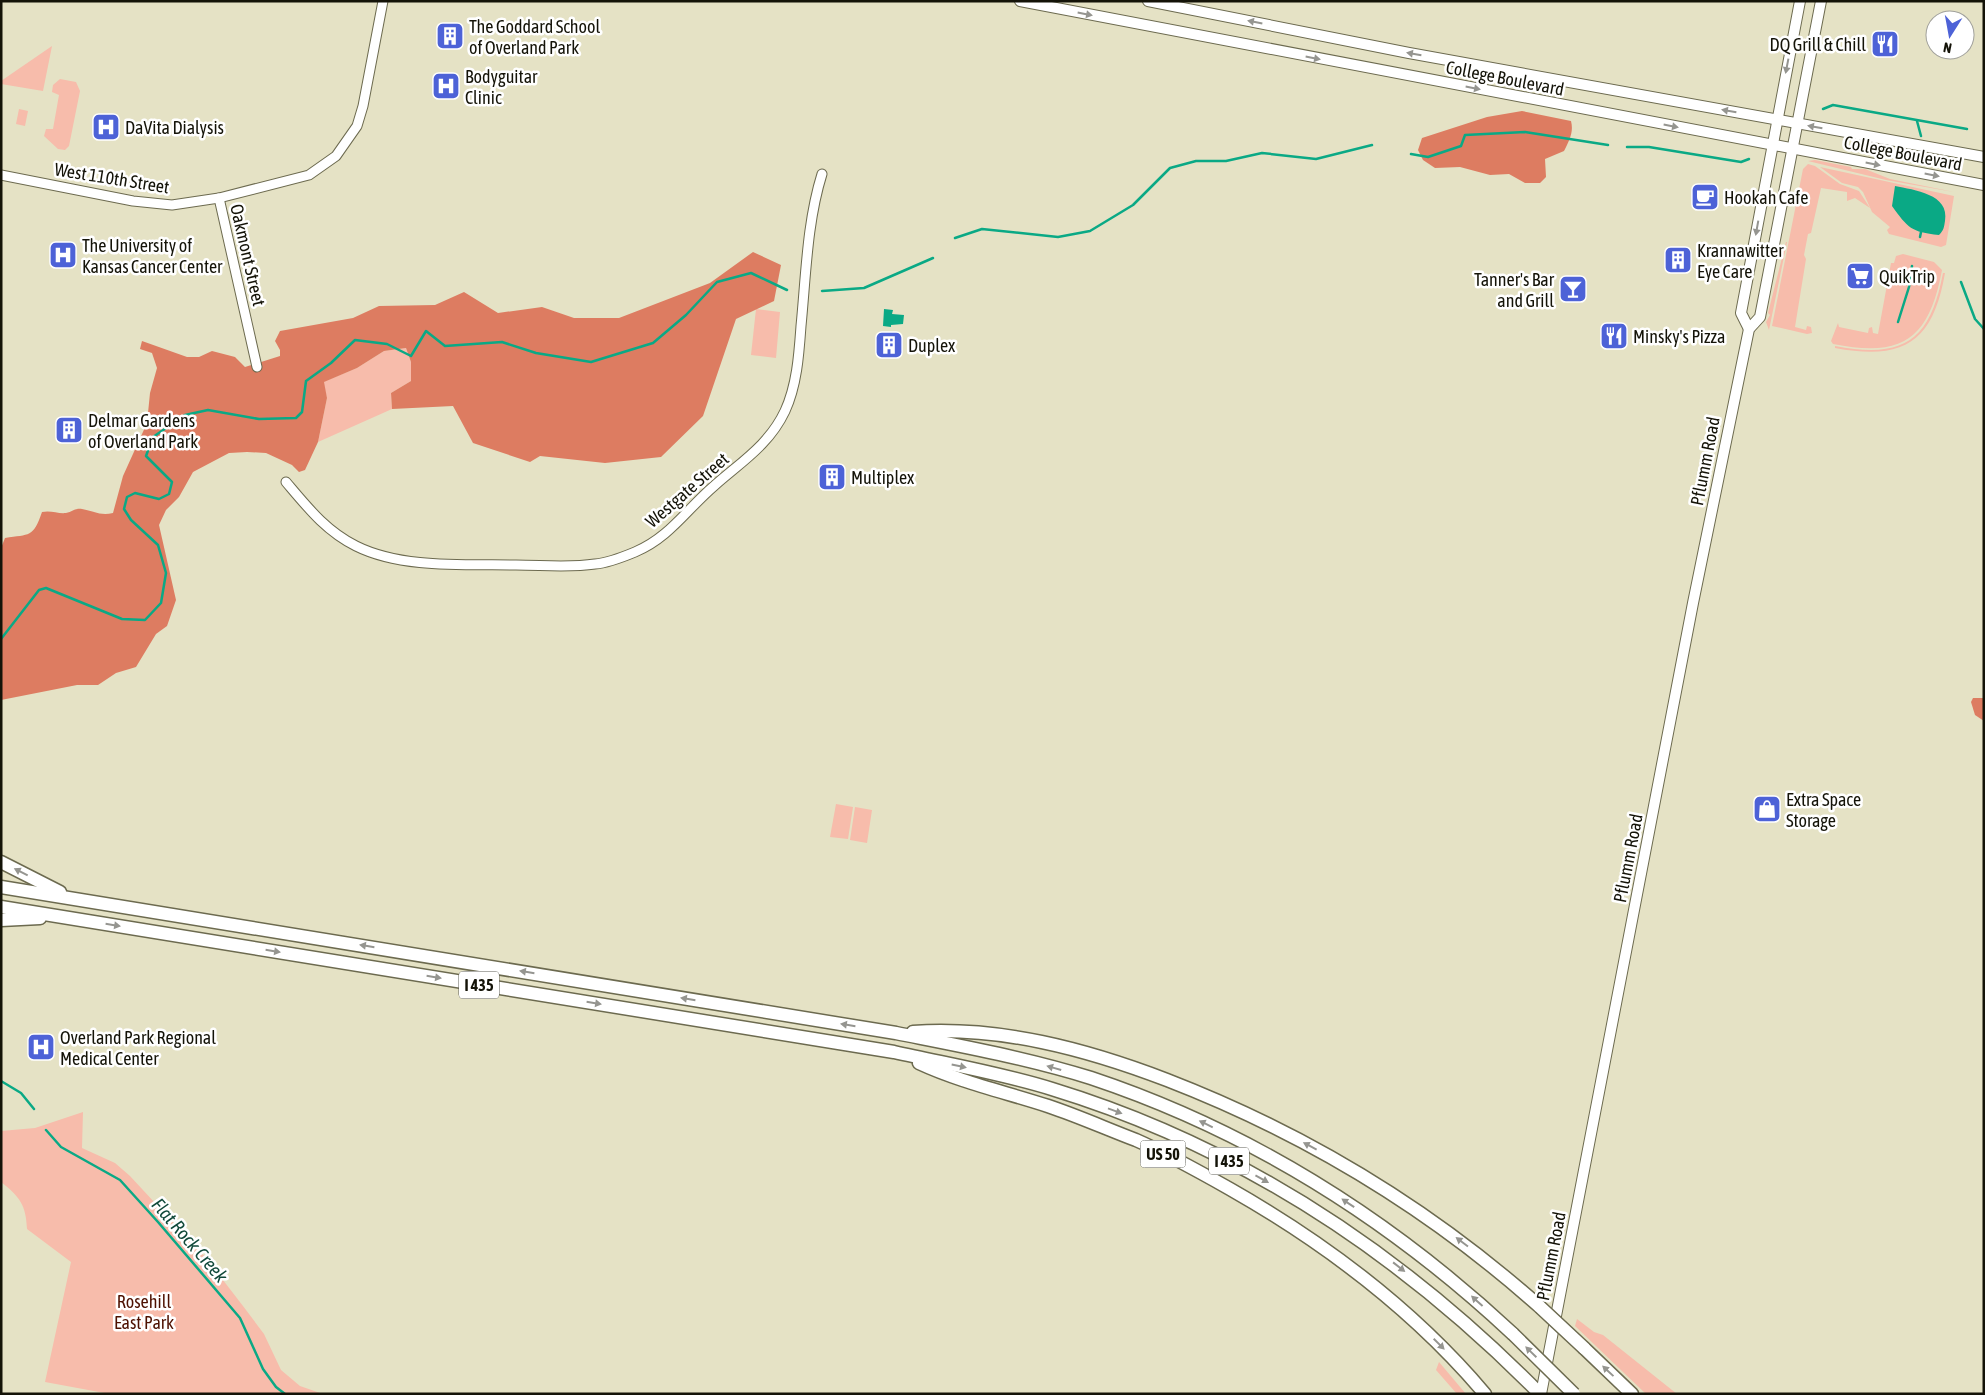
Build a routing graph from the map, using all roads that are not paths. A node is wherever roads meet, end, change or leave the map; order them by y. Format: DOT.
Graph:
graph roads {
  1 [pos="383,1"];
  2 [pos="1020,1"];
  3 [pos="1148,1"];
  4 [pos="1800,1"];
  5 [pos="1821,1"];
  6 [pos="1777,120"];
  7 [pos="1796,123"];
  8 [pos="1772,145"];
  9 [pos="1791,149"];
  10 [pos="1984,157"];
  11 [pos="822,174"];
  12 [pos="1,176"];
  13 [pos="1984,185"];
  14 [pos="219,198"];
  15 [pos="1749,329"];
  16 [pos="257,367"];
  17 [pos="286,482"];
  18 [pos="1,862"];
  19 [pos="1,887"];
  20 [pos="71,898"];
  21 [pos="1,907"];
  22 [pos="65,917"];
  23 [pos="1,920"];
  24 [pos="896,1033"];
  25 [pos="894,1052"];
  26 [pos="1485,1394"];
  27 [pos="1541,1394"];
  28 [pos="1574,1394"];
  29 [pos="1632,1394"];
  1 -- 14 [label="street, Oakmont Street"];
  2 -- 8 [label="main road, College Boulevard, one-way"];
  6 -- 3 [label="main road, College Boulevard, one-way"];
  4 -- 6 [label="main road, Pflumm Road, one-way"];
  5 -- 7 [label="main road, Pflumm Road"];
  6 -- 7 [label="main road, College Boulevard"];
  6 -- 8 [label="main road, Pflumm Road"];
  7 -- 9 [label="main road, Pflumm Road"];
  10 -- 7 [label="main road, College Boulevard, one-way"];
  8 -- 9 [label="main road, College Boulevard"];
  8 -- 15 [label="main road, Pflumm Road, one-way"];
  9 -- 13 [label="main road, College Boulevard, one-way"];
  9 -- 15 [label="main road, Pflumm Road"];
  11 -- 17 [label="street, Westgate Street"];
  12 -- 14 [label="street, West 110th Street"];
  14 -- 16 [label="street, Oakmont Street"];
  15 -- 27 [label="main road, Pflumm Road"];
  20 -- 18 [label="highway, one-way"];
  19 -- 20 [label="highway, I 435"];
  24 -- 20 [label="highway, I 435, one-way"];
  21 -- 22 [label="highway, I 435"];
  22 -- 23 [label="highway"];
  22 -- 25 [label="highway, I 435, one-way"];
  28 -- 24 [label="highway, I 435, one-way, bridge"];
  29 -- 24 [label="highway, one-way, bridge"];
  25 -- 26 [label="highway, US 50, one-way"];
  25 -- 27 [label="highway, I 435, one-way"];
}
